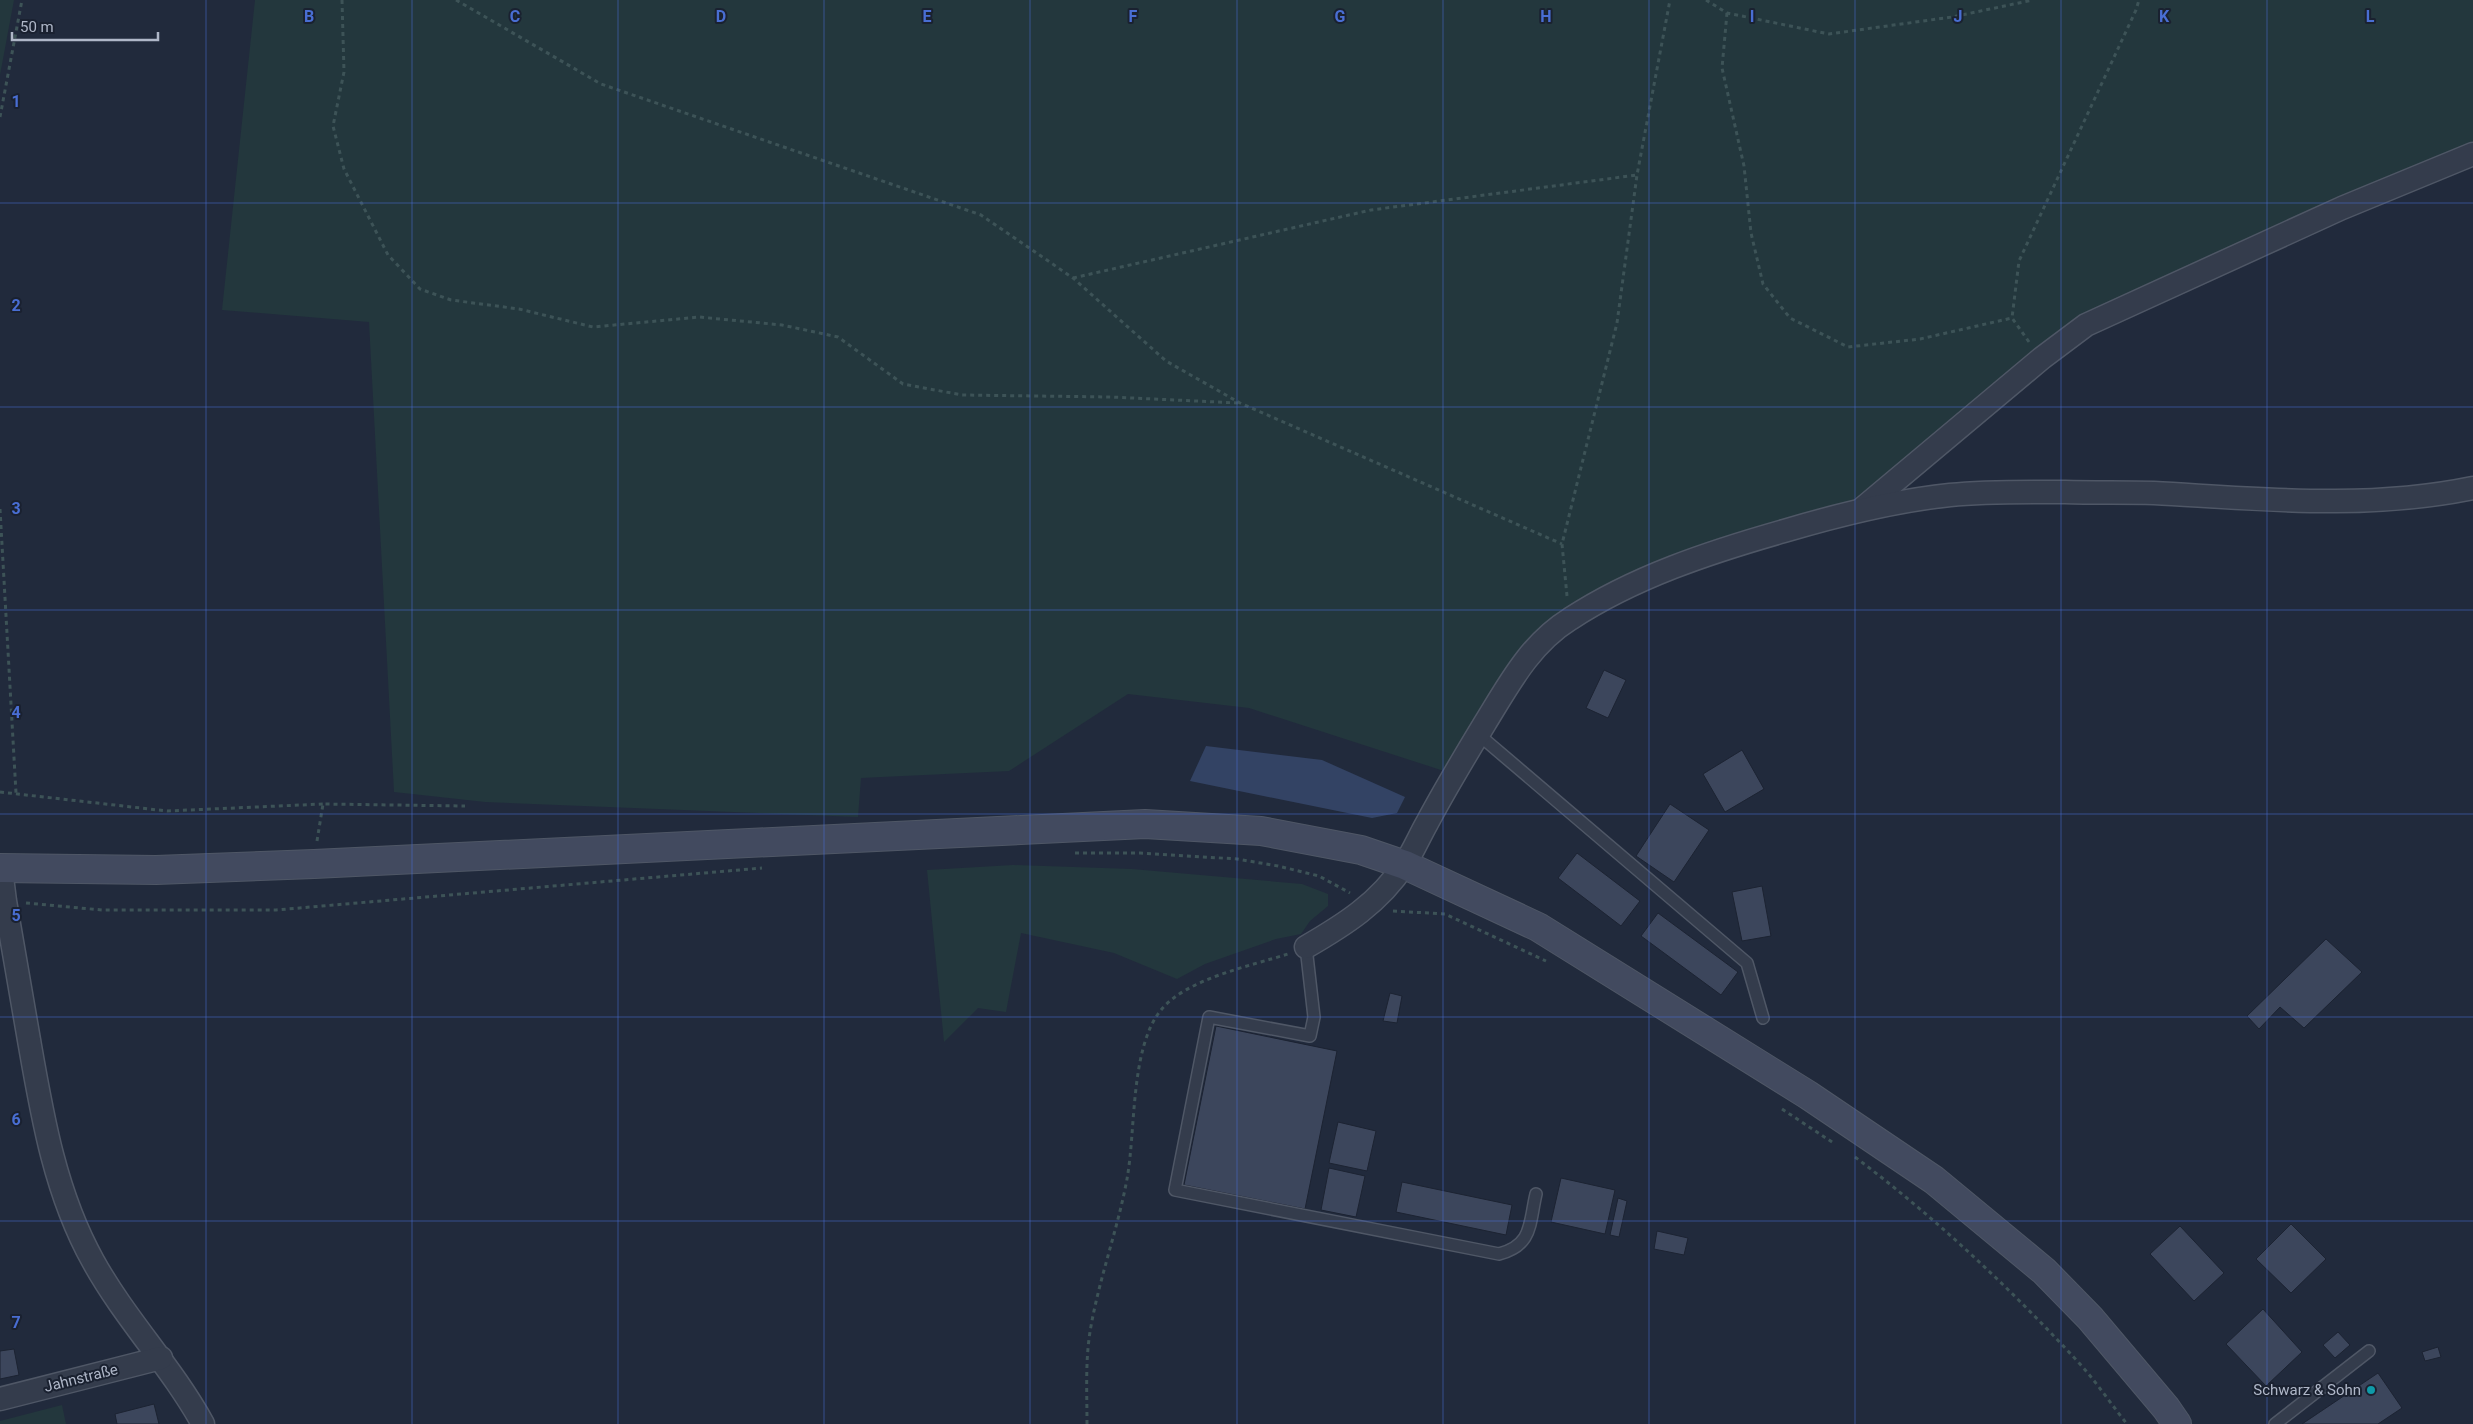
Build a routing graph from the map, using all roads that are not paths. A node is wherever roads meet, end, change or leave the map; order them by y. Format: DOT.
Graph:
graph roads {
  1 [pos="2473,154"];
  2 [pos="2473,488"];
  3 [pos="1860,511"];
  4 [pos="1478,734"];
  5 [pos="1405,865"];
  6 [pos="1,868"];
  7 [pos="1306,947"];
  8 [pos="1763,1018"];
  9 [pos="1536,1194"];
  10 [pos="2369,1351"];
  11 [pos="161,1358"];
  12 [pos="0,1399"];
  13 [pos="203,1424"];
  14 [pos="2177,1424"];
  15 [pos="2275,1424"];
  1 -- 3 [label="street"];
  2 -- 3 [label="street"];
  3 -- 4 [label="street"];
  4 -- 5 [label="street"];
  4 -- 8 [label="lane"];
  5 -- 6 [label="main road"];
  5 -- 7 [label="street"];
  5 -- 14 [label="main road"];
  6 -- 11 [label="street"];
  7 -- 9 [label="lane"];
  10 -- 15 [label="lane"];
  11 -- 12 [label="street, Jahnstraße"];
  11 -- 13 [label="street"];
}
